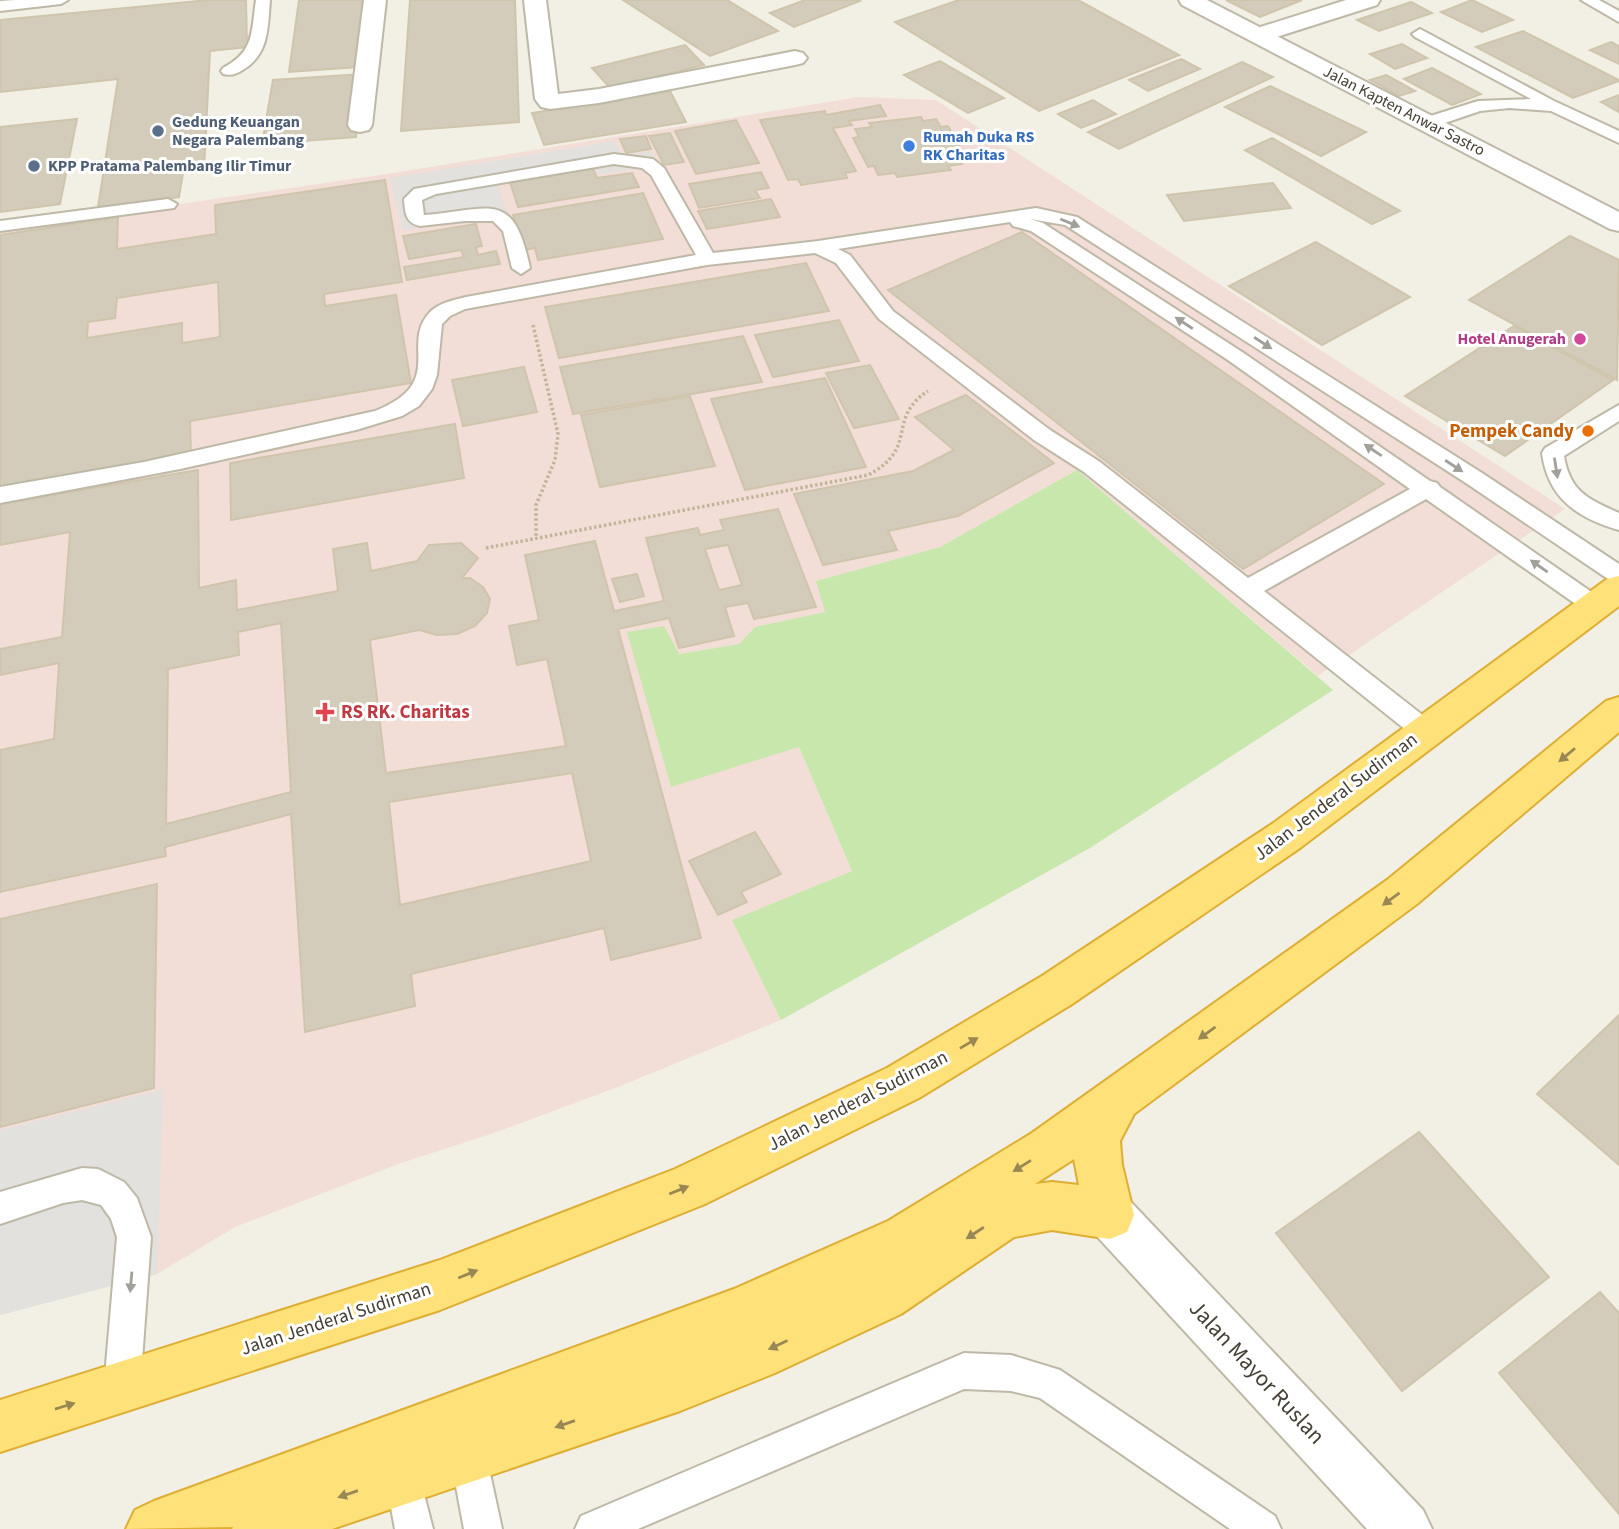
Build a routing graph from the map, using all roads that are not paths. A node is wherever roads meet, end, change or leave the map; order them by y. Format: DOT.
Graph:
graph roads {
  1 [pos="61,0"];
  2 [pos="263,0"];
  3 [pos="375,0"];
  4 [pos="397,0"];
  5 [pos="535,0"];
  6 [pos="1189,0"];
  7 [pos="1368,0"];
  8 [pos="1588,0"];
  9 [pos="1334,4"];
  10 [pos="0,6"];
  11 [pos="1619,17"];
  12 [pos="1420,34"];
  13 [pos="1259,35"];
  14 [pos="393,37"];
  15 [pos="795,58"];
  16 [pos="229,71"];
  17 [pos="1554,106"];
  18 [pos="1427,122"];
  19 [pos="360,125"];
  20 [pos="1619,138"];
  21 [pos="168,204"];
  22 [pos="1004,218"];
  23 [pos="1619,223"];
  24 [pos="0,226"];
  25 [pos="818,247"];
  26 [pos="707,260"];
  27 [pos="521,268"];
  28 [pos="1619,412"];
  29 [pos="1429,488"];
  30 [pos="0,495"];
  31 [pos="1619,522"];
  32 [pos="1246,590"];
  33 [pos="1611,590"];
  34 [pos="1619,711"];
  35 [pos="1425,731"];
  36 [pos="1118,1099"];
  37 [pos="0,1208"];
  38 [pos="1110,1215"];
  39 [pos="122,1388"];
  40 [pos="0,1426"];
  41 [pos="468,1455"];
  42 [pos="403,1476"];
  43 [pos="154,1529"];
  44 [pos="260,1529"];
  45 [pos="414,1529"];
  46 [pos="483,1529"];
  47 [pos="594,1529"];
  48 [pos="1262,1529"];
  49 [pos="1404,1529"];
  1 -- 10 [label="lane"];
  2 -- 16 [label="lane"];
  3 -- 19 [label="street"];
  4 -- 14 [label="street"];
  5 -- 15 [label="street"];
  6 -- 13 [label="street, Jalan Kapten Anwar Sastro"];
  7 -- 9 [label="street"];
  8 -- 11 [label="lane"];
  9 -- 13 [label="street"];
  12 -- 17 [label="lane"];
  13 -- 18 [label="street, Jalan Kapten Anwar Sastro"];
  17 -- 18 [label="lane"];
  17 -- 20 [label="lane"];
  18 -- 23 [label="street, Jalan Kapten Anwar Sastro"];
  21 -- 24 [label="lane"];
  22 -- 25 [label="lane"];
  29 -- 22 [label="lane, one-way"];
  22 -- 33 [label="lane, one-way"];
  25 -- 26 [label="lane"];
  25 -- 32 [label="lane"];
  26 -- 27 [label="lane"];
  26 -- 30 [label="lane"];
  28 -- 31 [label="lane, one-way"];
  29 -- 32 [label="lane"];
  33 -- 29 [label="lane, one-way"];
  32 -- 35 [label="lane"];
  33 -- 35 [label="highway, Jalan Jenderal Sudirman"];
  34 -- 36 [label="highway, one-way"];
  39 -- 35 [label="highway, Jalan Jenderal Sudirman, one-way"];
  36 -- 38 [label="highway"];
  36 -- 43 [label="highway, one-way"];
  37 -- 39 [label="lane, one-way"];
  38 -- 41 [label="highway, one-way"];
  38 -- 49 [label="street, Jalan Mayor Ruslan"];
  40 -- 39 [label="highway, Jalan Jenderal Sudirman, one-way"];
  41 -- 42 [label="highway"];
  41 -- 46 [label="lane"];
  42 -- 44 [label="highway, one-way"];
  42 -- 45 [label="lane"];
  47 -- 48 [label="lane"];
}
